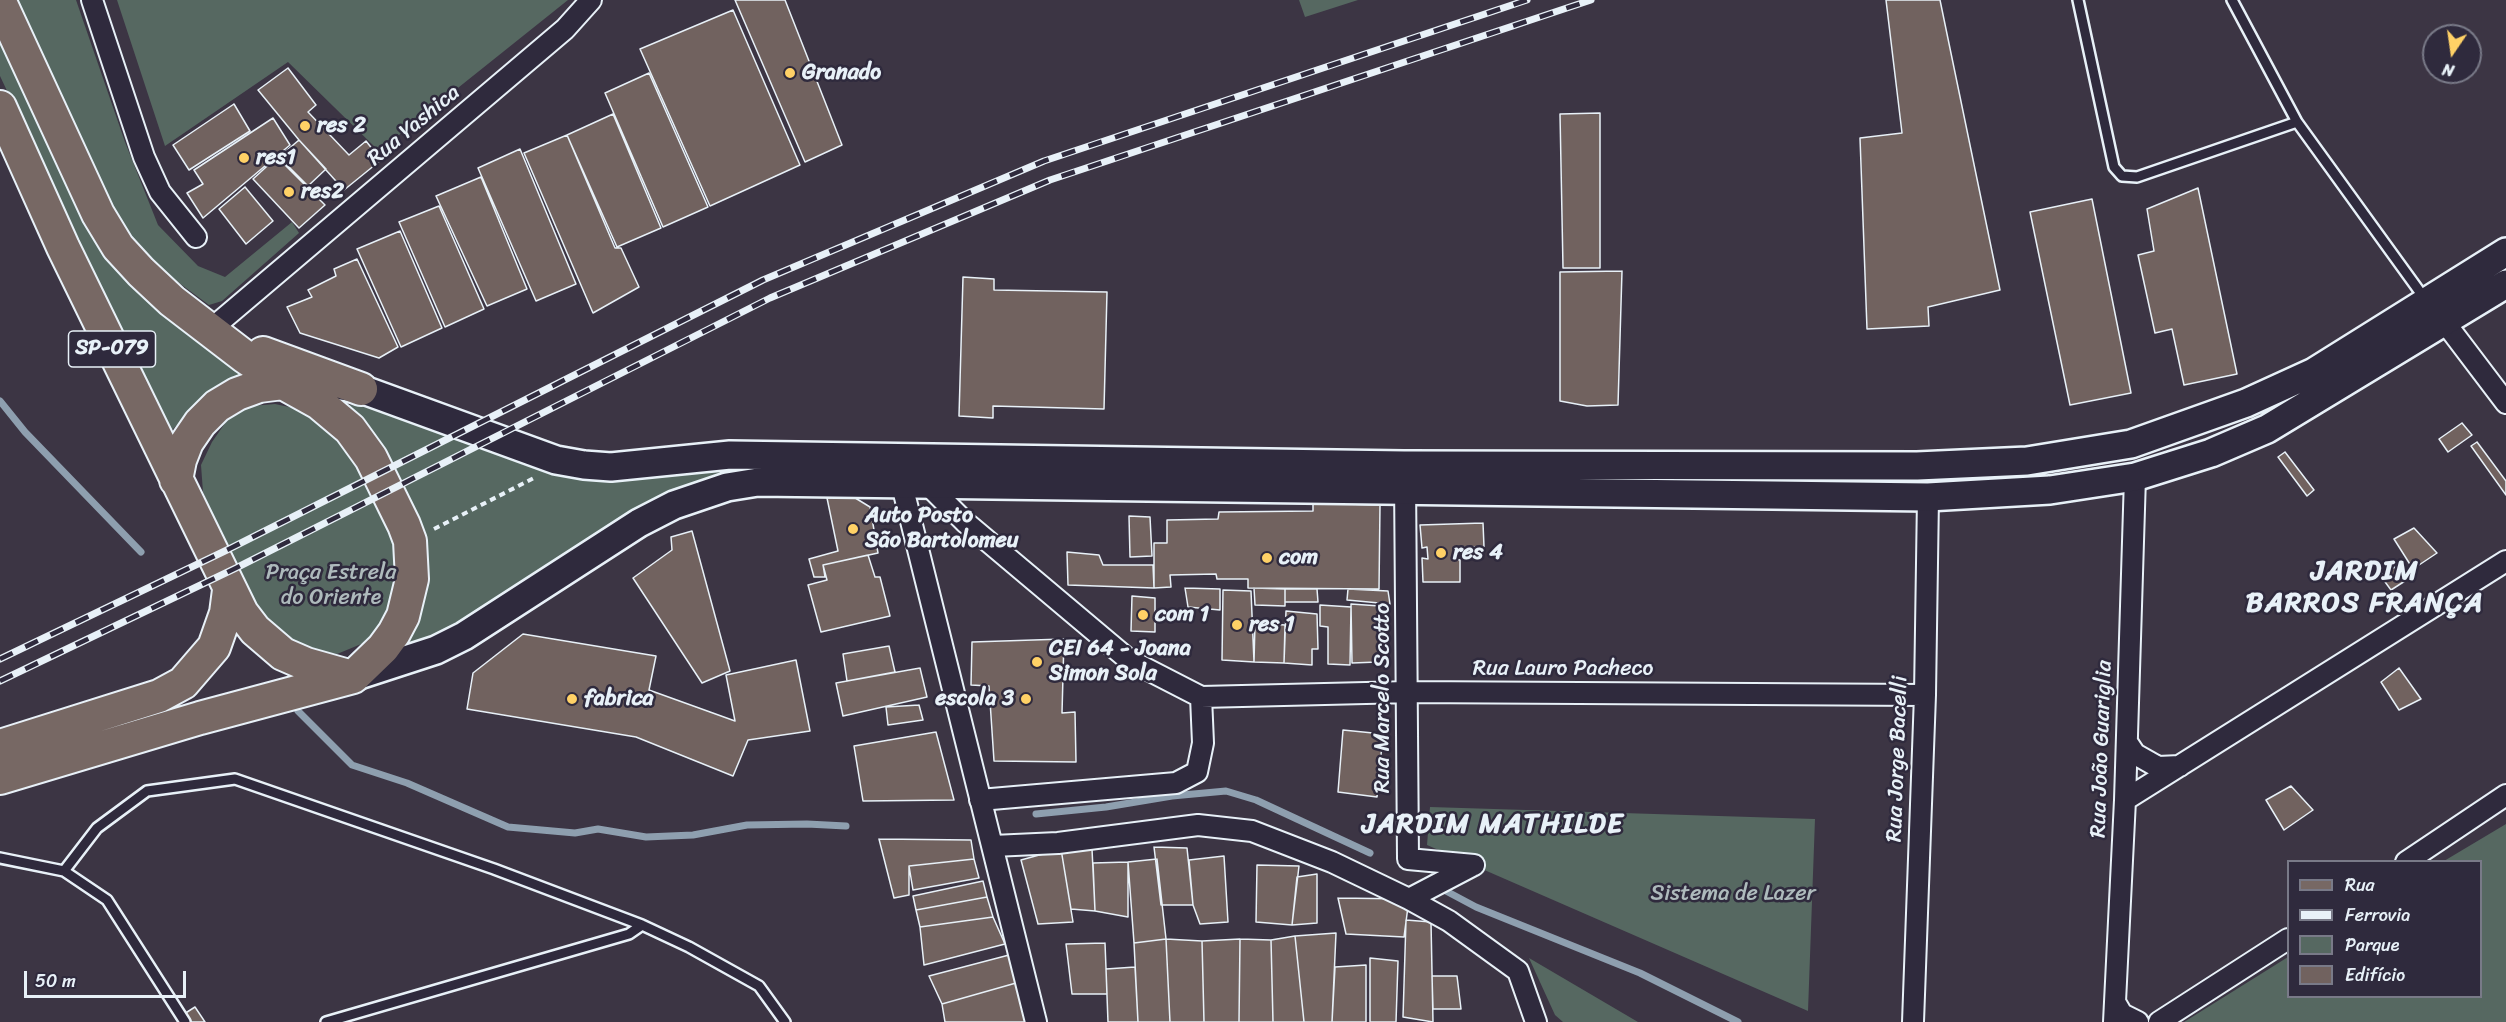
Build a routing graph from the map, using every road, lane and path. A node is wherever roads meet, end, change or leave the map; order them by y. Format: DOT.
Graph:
graph roads {
  1 [pos="92,0"];
  2 [pos="591,0"];
  3 [pos="2078,0"];
  4 [pos="2232,0"];
  5 [pos="0,2"];
  6 [pos="0,107"];
  7 [pos="2296,122"];
  8 [pos="196,237"];
  9 [pos="2506,252"];
  10 [pos="2506,284"];
  11 [pos="2427,301"];
  12 [pos="2446,322"];
  13 [pos="210,330"];
  14 [pos="283,383"];
  15 [pos="361,389"];
  16 [pos="2506,403"];
  17 [pos="2172,431"];
  18 [pos="556,460"];
  19 [pos="910,475"];
  20 [pos="2135,477"];
  21 [pos="176,480"];
  22 [pos="1405,487"];
  23 [pos="1928,497"];
  24 [pos="410,541"];
  25 [pos="2506,561"];
  26 [pos="229,590"];
  27 [pos="353,677"];
  28 [pos="1407,692"];
  29 [pos="1925,695"];
  30 [pos="1201,697"];
  31 [pos="2127,742"];
  32 [pos="0,746"];
  33 [pos="2180,765"];
  34 [pos="0,778"];
  35 [pos="2506,795"];
  36 [pos="980,800"];
  37 [pos="2125,800"];
  38 [pos="993,846"];
  39 [pos="0,858"];
  40 [pos="2408,860"];
  41 [pos="64,872"];
  42 [pos="1409,899"];
  43 [pos="642,925"];
  44 [pos="2287,940"];
  45 [pos="2115,1002"];
  46 [pos="185,1022"];
  47 [pos="326,1022"];
  48 [pos="785,1022"];
  49 [pos="1036,1022"];
  50 [pos="1536,1022"];
  51 [pos="1913,1022"];
  52 [pos="2114,1022"];
  53 [pos="2138,1022"];
  54 [pos="2159,1022"];
  1 -- 8 [label="street"];
  2 -- 13 [label="street, Rua Yashica"];
  3 -- 7 [label="lane"];
  4 -- 7 [label="lane"];
  5 -- 13 [label="main road, SP-079"];
  6 -- 21 [label="main road, SP-079"];
  7 -- 11 [label="lane"];
  9 -- 11 [label="main road"];
  10 -- 12 [label="main road"];
  11 -- 12 [label="street"];
  11 -- 17 [label="main road"];
  12 -- 16 [label="street"];
  12 -- 20 [label="main road"];
  13 -- 14 [label="main road, SP-079"];
  13 -- 15 [label="main road"];
  14 -- 15 [label="main road"];
  14 -- 21 [label="main road"];
  14 -- 24 [label="main road, SP-079"];
  15 -- 18 [label="main road"];
  17 -- 20 [label="main road"];
  17 -- 22 [label="main road"];
  18 -- 19 [label="main road"];
  18 -- 24 [label="path"];
  19 -- 22 [label="main road"];
  19 -- 22 [label="main road"];
  19 -- 27 [label="main road"];
  19 -- 30 [label="street"];
  19 -- 36 [label="street"];
  20 -- 23 [label="main road"];
  20 -- 31 [label="street, Rua João Guariglia"];
  21 -- 26 [label="main road, SP-079"];
  22 -- 23 [label="main road"];
  22 -- 28 [label="street, Rua Marcelo Scotto"];
  23 -- 29 [label="street, Rua Jorge Bacelli"];
  24 -- 27 [label="main road, SP-079"];
  25 -- 33 [label="street"];
  26 -- 27 [label="main road, SP-079"];
  26 -- 32 [label="main road"];
  27 -- 34 [label="main road, SP-079"];
  28 -- 29 [label="street, Rua Lauro Pacheco"];
  28 -- 30 [label="street, Rua Lauro Pacheco"];
  28 -- 42 [label="street, Rua Marcelo Scotto"];
  29 -- 51 [label="street, Rua Jorge Bacelli"];
  30 -- 36 [label="street"];
  31 -- 33 [label="street"];
  31 -- 37 [label="street, Rua João Guariglia"];
  33 -- 37 [label="street"];
  35 -- 40 [label="street"];
  36 -- 38 [label="street"];
  37 -- 45 [label="street, Rua João Guariglia"];
  38 -- 42 [label="street"];
  38 -- 49 [label="street"];
  39 -- 41 [label="lane"];
  41 -- 43 [label="lane"];
  41 -- 46 [label="lane"];
  42 -- 50 [label="street"];
  43 -- 47 [label="lane"];
  43 -- 48 [label="lane"];
  44 -- 54 [label="street"];
  45 -- 52 [label="street, Rua João Guariglia"];
  45 -- 53 [label="street"];
}
